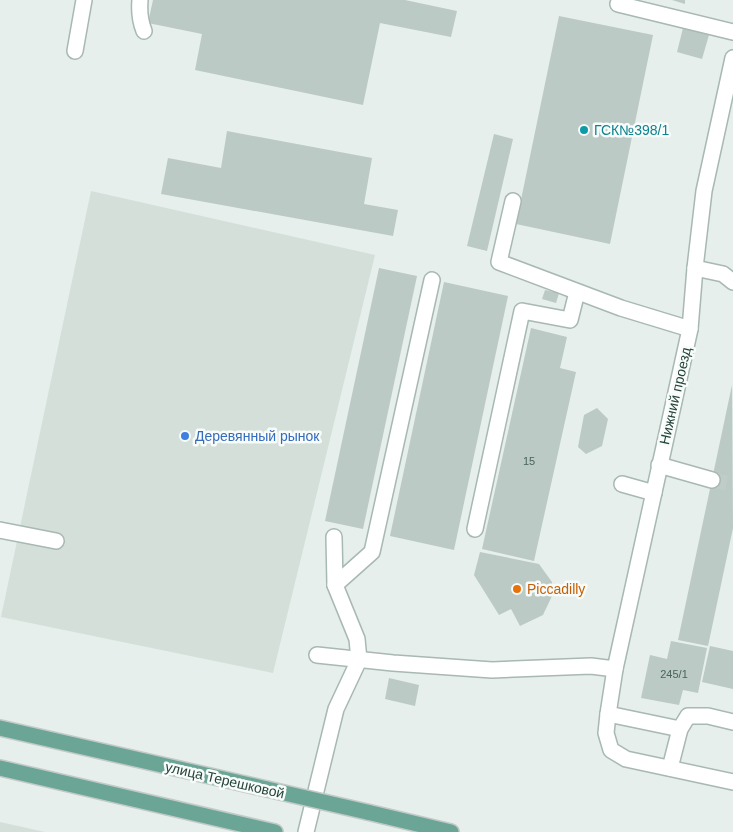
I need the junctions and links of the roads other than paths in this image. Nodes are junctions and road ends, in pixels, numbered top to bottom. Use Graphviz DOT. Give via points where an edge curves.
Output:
graph roads {
  1 [pos="84,0"];
  2 [pos="140,0"];
  3 [pos="618,4"];
  4 [pos="144,31"];
  5 [pos="733,32"];
  6 [pos="75,51"];
  7 [pos="733,60"];
  8 [pos="513,201"];
  9 [pos="695,268"];
  10 [pos="432,280"];
  11 [pos="733,282"];
  12 [pos="577,292"];
  13 [pos="690,329"];
  14 [pos="660,466"];
  15 [pos="712,480"];
  16 [pos="622,484"];
  17 [pos="654,493"];
  18 [pos="0,530"];
  19 [pos="475,530"];
  20 [pos="334,537"];
  21 [pos="56,541"];
  22 [pos="336,585"];
  23 [pos="317,655"];
  24 [pos="359,660"];
  25 [pos="615,669"];
  26 [pos="608,714"];
  27 [pos="733,722"];
  28 [pos="0,728"];
  29 [pos="680,729"];
  30 [pos="0,768"];
  31 [pos="670,768"];
  32 [pos="733,782"];
  33 [pos="275,832"];
  34 [pos="306,832"];
  35 [pos="451,832"];
  1 -- 6 [label="street"];
  2 -- 4 [label="street"];
  3 -- 5 [label="street"];
  7 -- 9 [label="street, Нижний проезд" via="704,191"];
  8 -- 12 [label="street" via="499,262"];
  9 -- 11 [label="street" via="723,274"];
  9 -- 13 [label="street, Нижний проезд"];
  10 -- 22 [label="street" via="372,552"];
  12 -- 13 [label="street"];
  12 -- 19 [label="street" via="570,320 522,311"];
  13 -- 14 [label="street, Нижний проезд"];
  14 -- 15 [label="street"];
  14 -- 17 [label="street, Нижний проезд"];
  16 -- 17 [label="street"];
  17 -- 25 [label="street, Нижний проезд"];
  18 -- 21 [label="street"];
  20 -- 22 [label="street"];
  22 -- 24 [label="street" via="358,639"];
  23 -- 24 [label="street"];
  24 -- 25 [label="street" via="492,670 591,666"];
  24 -- 34 [label="street" via="336,709"];
  25 -- 26 [label="street, Нижний проезд"];
  26 -- 29 [label="street"];
  26 -- 31 [label="street, Нижний проезд" via="606,733 611,750 626,759"];
  27 -- 29 [label="street" via="708,716 688,716"];
  28 -- 35 [label="main road, улица Терешковой, bridge"];
  29 -- 31 [label="street"];
  30 -- 33 [label="main road"];
  31 -- 32 [label="street"];
}
